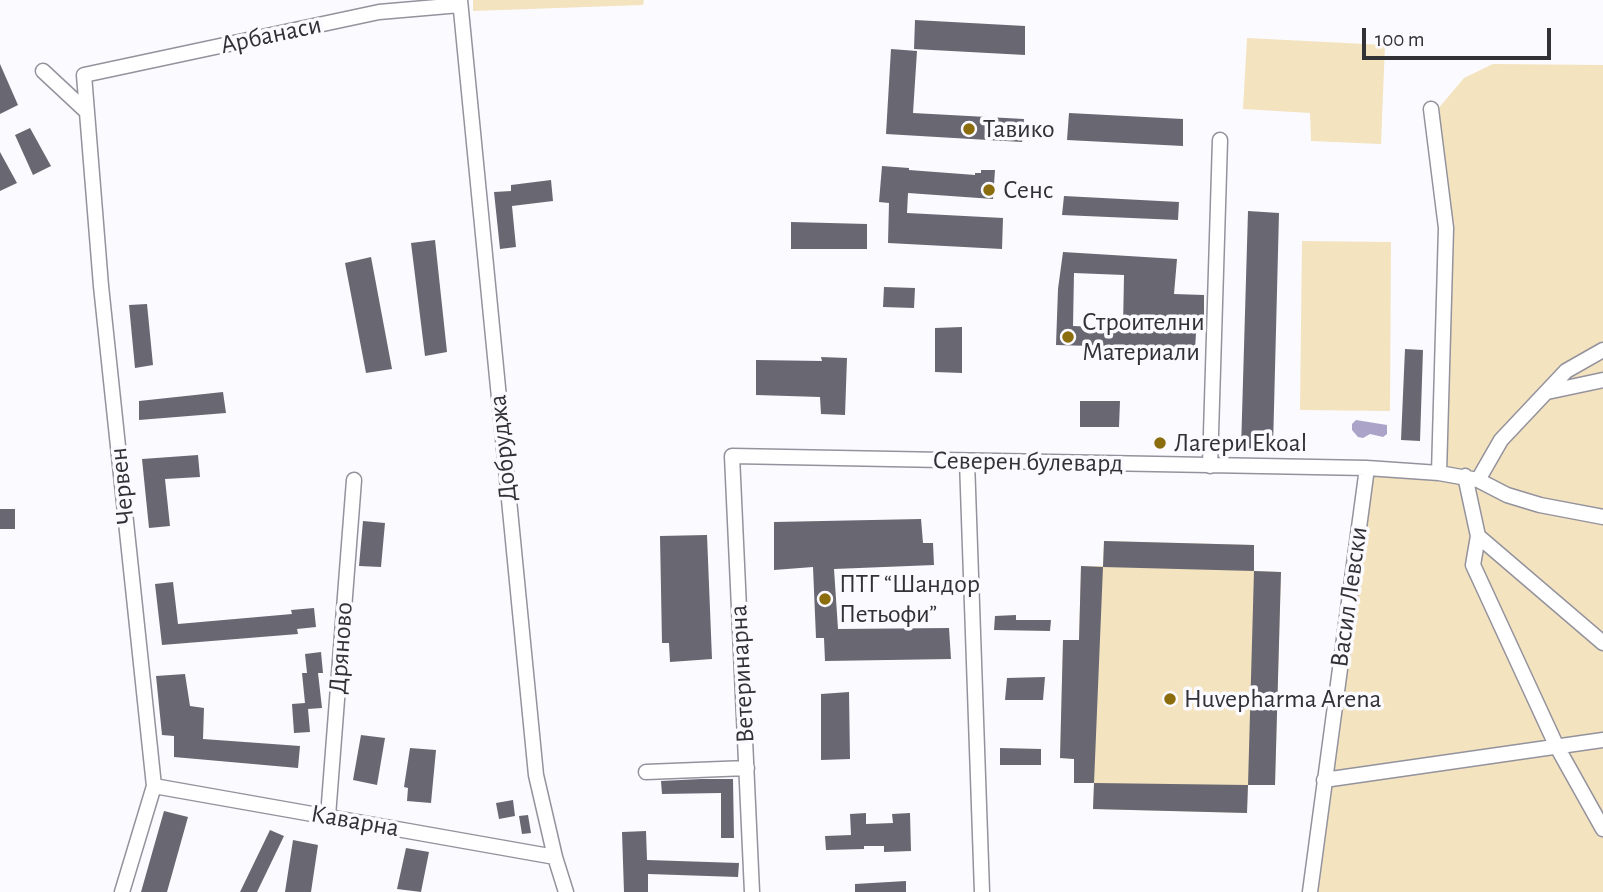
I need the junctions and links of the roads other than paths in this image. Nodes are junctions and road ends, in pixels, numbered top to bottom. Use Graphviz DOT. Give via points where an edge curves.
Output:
graph roads {
  1 [pos="460,3"];
  2 [pos="43,71"];
  3 [pos="84,75"];
  4 [pos="1431,109"];
  5 [pos="87,112"];
  6 [pos="1220,140"];
  7 [pos="1603,350"];
  8 [pos="1603,380"];
  9 [pos="1545,393"];
  10 [pos="732,456"];
  11 [pos="967,461"];
  12 [pos="1210,466"];
  13 [pos="1367,468"];
  14 [pos="1439,473"];
  15 [pos="1471,478"];
  16 [pos="354,480"];
  17 [pos="1603,517"];
  18 [pos="1478,536"];
  19 [pos="1603,643"];
  20 [pos="1603,740"];
  21 [pos="1556,745"];
  22 [pos="747,768"];
  23 [pos="646,772"];
  24 [pos="1324,780"];
  25 [pos="154,786"];
  26 [pos="328,816"];
  27 [pos="1603,829"];
  28 [pos="555,857"];
  29 [pos="122,892"];
  30 [pos="566,892"];
  31 [pos="752,892"];
  32 [pos="982,892"];
  33 [pos="1310,892"];
  1 -- 3 [label="street, Арбанаси" via="379,12"];
  1 -- 28 [label="street, Добруджа" via="530,724 536,775"];
  2 -- 5 [label="street"];
  3 -- 5 [label="street, Червен"];
  4 -- 14 [label="street" via="1446,228"];
  5 -- 25 [label="street, Червен"];
  6 -- 12 [label="street"];
  7 -- 9 [label="street" via="1566,371"];
  8 -- 9 [label="street"];
  9 -- 15 [label="street"];
  10 -- 11 [label="street, Северен булевард"];
  10 -- 22 [label="street, Ветеринарна"];
  11 -- 12 [label="street, Северен булевард"];
  11 -- 32 [label="street"];
  12 -- 13 [label="street, Северен булевард"];
  13 -- 14 [label="street, Северен булевард"];
  13 -- 24 [label="street, Васил Левски"];
  14 -- 15 [label="street, Северен булевард"];
  15 -- 17 [label="street" via="1540,505"];
  15 -- 18 [label="street"];
  16 -- 26 [label="street, Дряново"];
  18 -- 19 [label="street"];
  18 -- 21 [label="street" via="1473,565"];
  20 -- 21 [label="street"];
  21 -- 24 [label="street"];
  21 -- 27 [label="street"];
  22 -- 23 [label="street"];
  22 -- 31 [label="street, Ветеринарна"];
  24 -- 33 [label="street, Васил Левски"];
  25 -- 26 [label="street, Каварна"];
  25 -- 29 [label="street, Червен"];
  26 -- 28 [label="street, Каварна"];
  28 -- 30 [label="street, Добруджа"];
}
